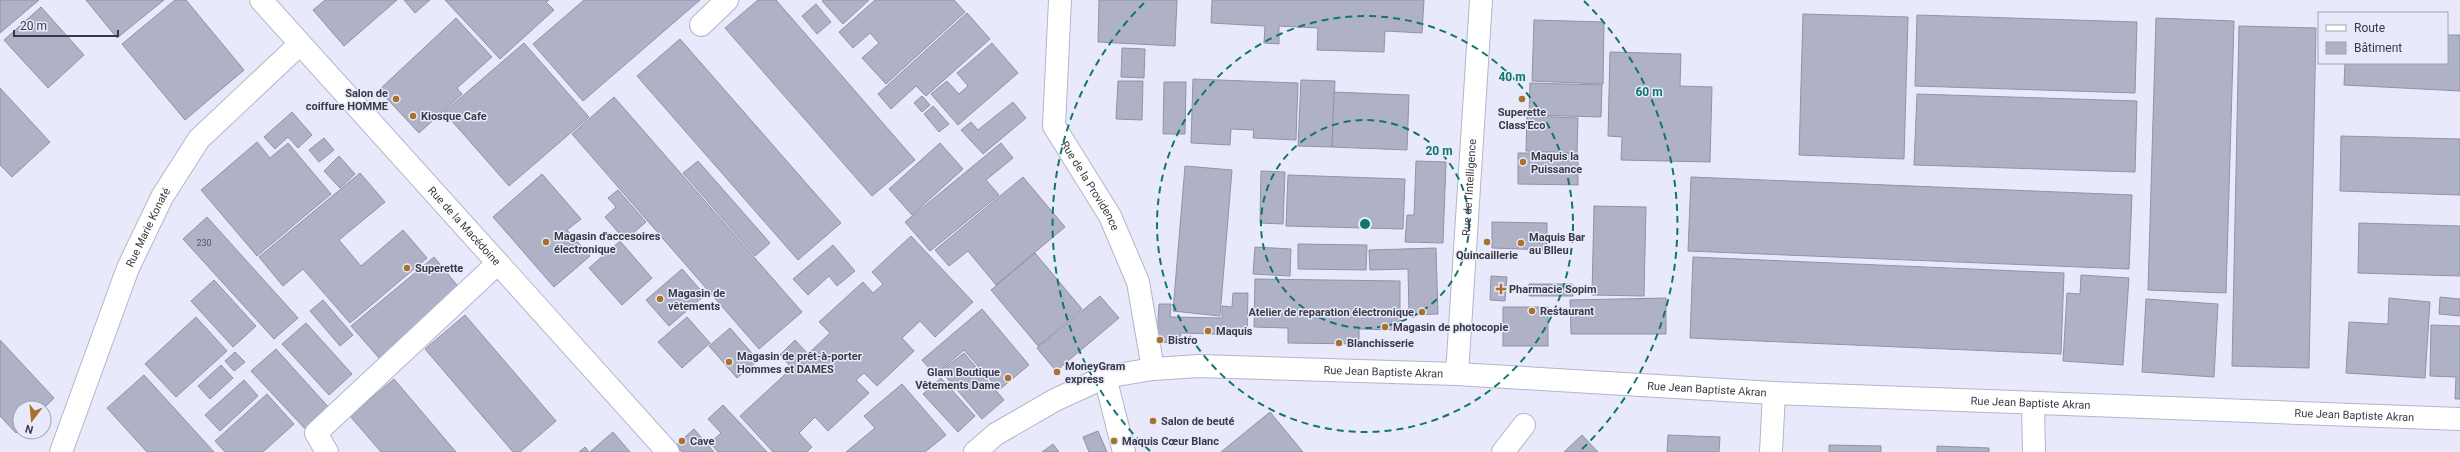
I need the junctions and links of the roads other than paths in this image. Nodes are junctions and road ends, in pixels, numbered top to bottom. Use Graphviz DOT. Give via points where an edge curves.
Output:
graph roads {
  1 [pos="261,0"];
  2 [pos="727,0"];
  3 [pos="1060,0"];
  4 [pos="1481,0"];
  5 [pos="701,25"];
  6 [pos="300,44"];
  7 [pos="498,264"];
  8 [pos="1153,369"];
  9 [pos="1457,374"];
  10 [pos="1105,377"];
  11 [pos="1774,393"];
  12 [pos="2033,404"];
  13 [pos="2460,420"];
  14 [pos="1524,425"];
  15 [pos="61,452"];
  16 [pos="327,452"];
  17 [pos="668,452"];
  18 [pos="975,452"];
  19 [pos="1124,452"];
  20 [pos="1503,452"];
  21 [pos="1771,452"];
  22 [pos="2034,452"];
  1 -- 6 [label="street, Rue de la Macédoine"];
  2 -- 5 [label="street"];
  3 -- 8 [label="street, Rue de la Providence" via="1054,126 1110,216 1138,282"];
  4 -- 9 [label="street, Rue de l'Intelligence"];
  6 -- 7 [label="street, Rue de la Macédoine"];
  6 -- 15 [label="street, Rue Marie Konaté" via="199,139 162,197 128,268"];
  7 -- 16 [label="street" via="316,433"];
  7 -- 17 [label="street, Rue de la Macédoine"];
  8 -- 9 [label="street, Rue Jean Baptiste Akran" via="1206,366"];
  8 -- 10 [label="street, Rue Jean Baptiste Akran"];
  9 -- 11 [label="street, Rue Jean Baptiste Akran"];
  10 -- 18 [label="street, Rue Jean Baptiste Akran" via="1055,400 996,434"];
  10 -- 19 [label="street"];
  11 -- 12 [label="street, Rue Jean Baptiste Akran"];
  11 -- 21 [label="street"];
  12 -- 13 [label="street, Rue Jean Baptiste Akran"];
  12 -- 22 [label="street"];
  14 -- 20 [label="street"];
}
